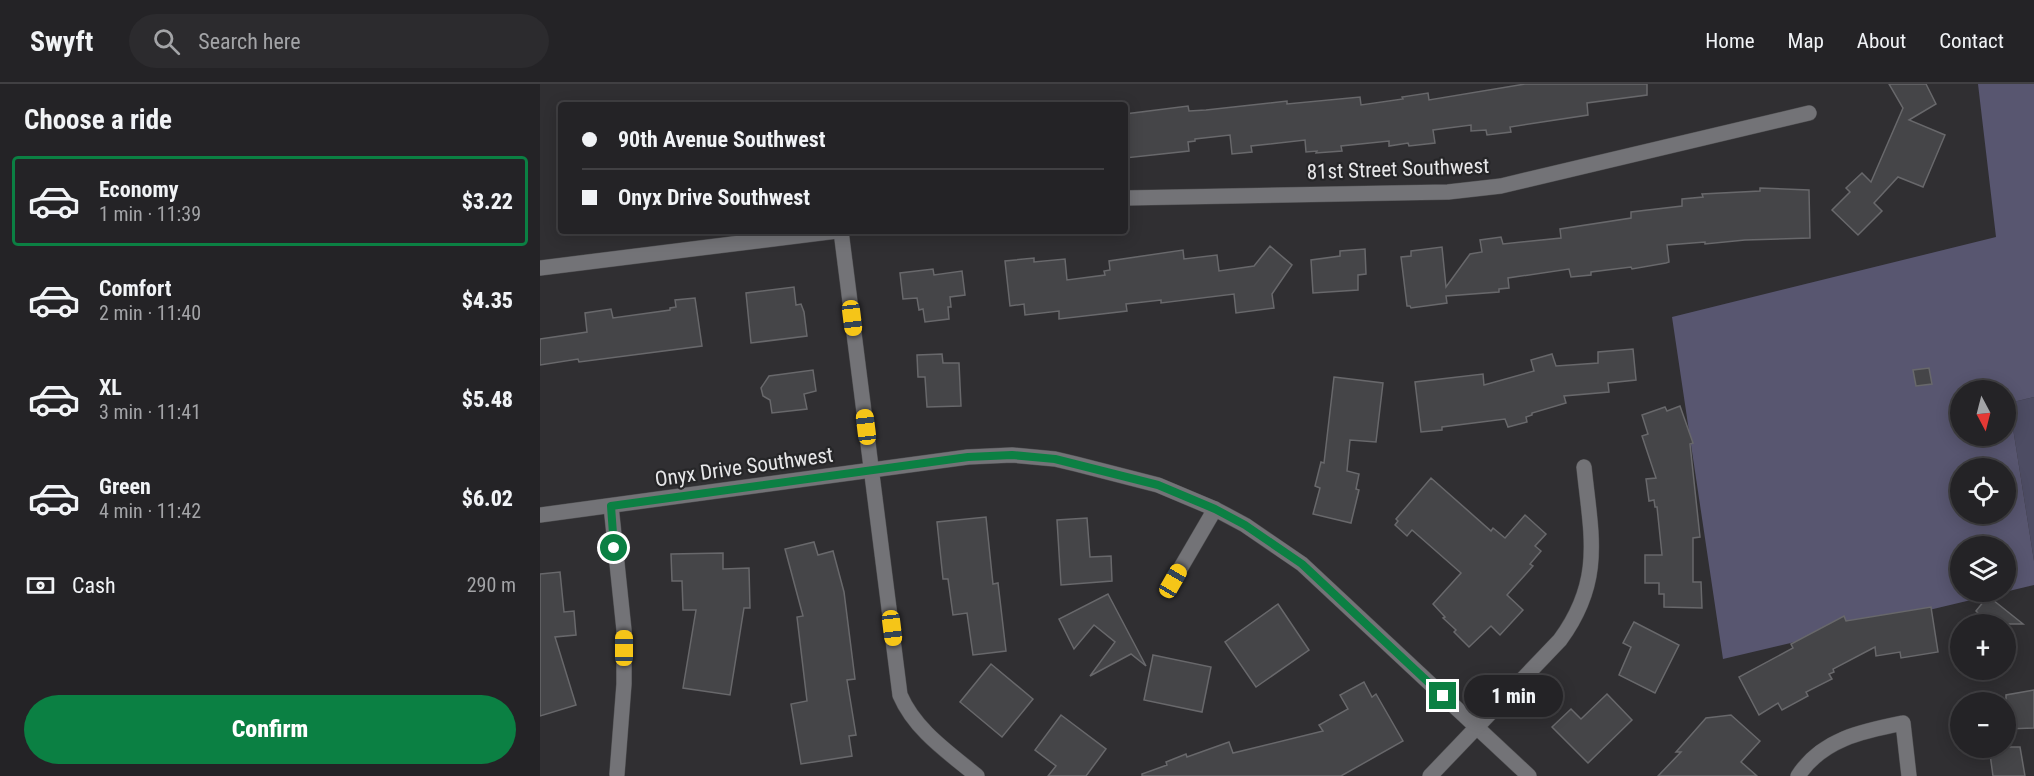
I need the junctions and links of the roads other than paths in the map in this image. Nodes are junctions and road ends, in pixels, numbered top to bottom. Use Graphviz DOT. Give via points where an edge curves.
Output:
graph roads {
  1 [pos="1809,113"];
  2 [pos="1128,198"];
  3 [pos="815,234"];
  4 [pos="839,234"];
  5 [pos="540,268"];
  6 [pos="1584,467"];
  7 [pos="872,471"];
  8 [pos="611,506"];
  9 [pos="1215,509"];
  10 [pos="540,515"];
  11 [pos="1173,581"];
  12 [pos="1477,728"];
  13 [pos="617,774"];
  14 [pos="977,776"];
  15 [pos="1430,776"];
  16 [pos="1529,776"];
  17 [pos="1798,776"];
  18 [pos="1909,776"];
  1 -- 2 [label="street, 81st Street Southwest" via="1475,190"];
  3 -- 5 [label="street"];
  4 -- 7 [label="street"];
  6 -- 12 [label="street" via="1592,550 1586,593 1560,640"];
  7 -- 8 [label="street, Onyx Drive Southwest"];
  7 -- 9 [label="street, Onyx Drive Southwest" via="968,457 1012,455 1055,459 1158,485"];
  7 -- 14 [label="street" via="900,695 918,725"];
  8 -- 10 [label="street, Onyx Drive Southwest"];
  8 -- 13 [label="street" via="624,630"];
  9 -- 11 [label="street"];
  9 -- 12 [label="street, Onyx Drive Southwest" via="1302,564"];
  12 -- 15 [label="street"];
  12 -- 16 [label="street, Onyx Drive Southwest"];
  17 -- 18 [label="street" via="1813,758 1835,742 1852,734 1903,723"];
}
